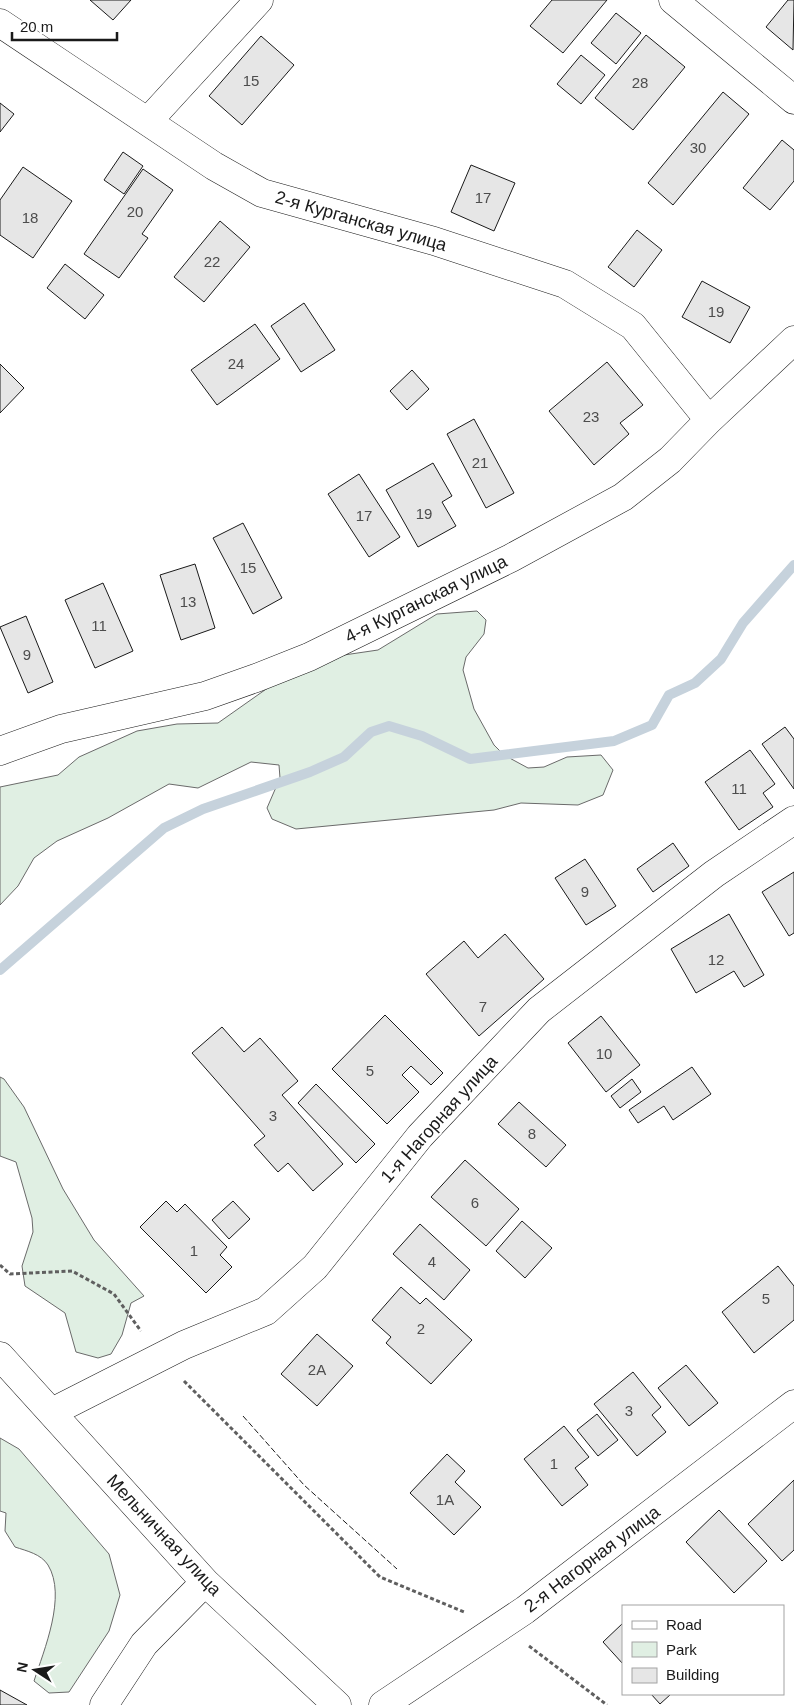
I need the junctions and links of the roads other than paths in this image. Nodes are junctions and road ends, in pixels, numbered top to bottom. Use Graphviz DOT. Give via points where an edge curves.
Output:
graph roads {
  1 [pos="259,0"];
  2 [pos="673,0"];
  3 [pos="0,24"];
  4 [pos="794,100"];
  5 [pos="149,120"];
  6 [pos="794,340"];
  7 [pos="709,420"];
  8 [pos="0,751"];
  9 [pos="794,820"];
  10 [pos="0,1356"];
  11 [pos="794,1404"];
  12 [pos="52,1412"];
  13 [pos="205,1582"];
  14 [pos="104,1705"];
  15 [pos="337,1705"];
  16 [pos="383,1705"];
  1 -- 5 [label="street"];
  2 -- 4 [label="street"];
  3 -- 5 [label="street, 2-я Курганская улица"];
  5 -- 7 [label="street, 2-я Курганская улица" via="214,166 262,193 434,241 565,284 633,326"];
  6 -- 7 [label="street, 4-я Курганская улица"];
  7 -- 8 [label="street, 4-я Курганская улица" via="670,460 623,497 511,558 309,657 205,696 61,729"];
  9 -- 12 [label="street, 1-я Нагорная улица" via="714,874 539,1010 420,1136 316,1267 266,1311 160,1357"];
  10 -- 12 [label="street, Мельничная улица"];
  11 -- 16 [label="street, 2-я Нагорная улица" via="502,1626"];
  12 -- 13 [label="street, Мельничная улица"];
  13 -- 14 [label="street" via="144,1644"];
  13 -- 15 [label="street, Мельничная улица"];
}
